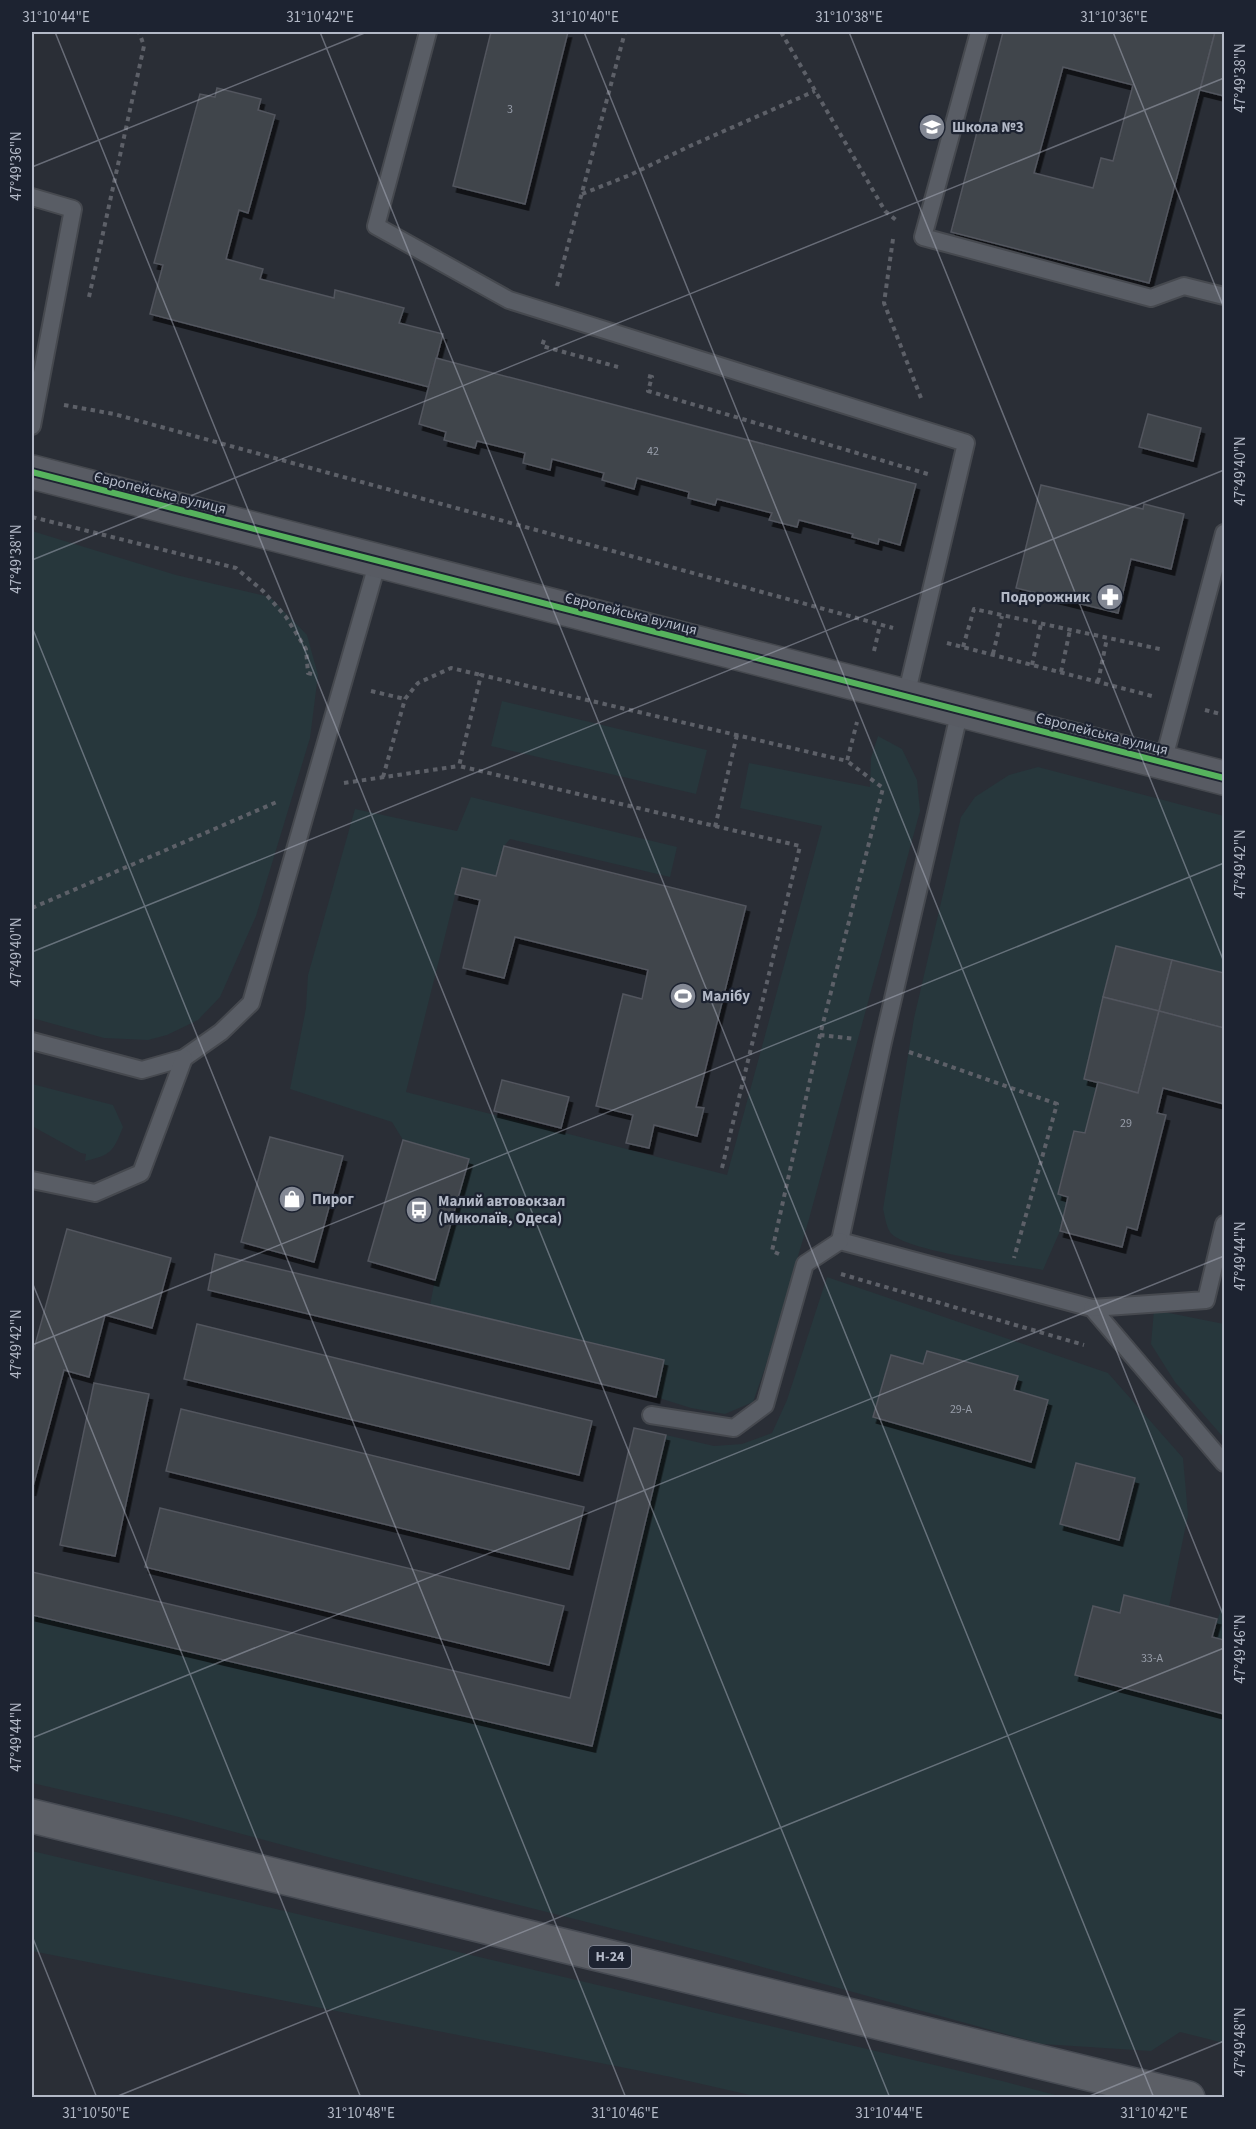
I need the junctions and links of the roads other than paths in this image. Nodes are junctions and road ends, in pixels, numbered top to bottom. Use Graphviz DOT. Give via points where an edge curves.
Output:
graph roads {
  1 [pos="428,32"];
  2 [pos="978,32"];
  3 [pos="32,197"];
  4 [pos="1224,296"];
  5 [pos="32,426"];
  6 [pos="32,472"];
  7 [pos="1224,533"];
  8 [pos="378,561"];
  9 [pos="906,696"];
  10 [pos="960,710"];
  11 [pos="1163,762"];
  12 [pos="1224,778"];
  13 [pos="32,1041"];
  14 [pos="184,1058"];
  15 [pos="32,1180"];
  16 [pos="1224,1224"];
  17 [pos="840,1241"];
  18 [pos="1092,1308"];
  19 [pos="651,1415"];
  20 [pos="1224,1463"];
  21 [pos="32,1816"];
  22 [pos="1188,2097"];
  1 -- 9 [label="lane" via="376,226 509,300 966,443"];
  2 -- 4 [label="lane" via="923,237 1151,298 1184,286"];
  3 -- 5 [label="lane" via="73,209"];
  6 -- 8 [label="street, Європейська вулиця"];
  7 -- 11 [label="lane"];
  8 -- 9 [label="street, Європейська вулиця"];
  8 -- 14 [label="lane" via="251,1003 221,1032"];
  9 -- 10 [label="street, Європейська вулиця"];
  10 -- 11 [label="street, Європейська вулиця"];
  10 -- 17 [label="lane"];
  11 -- 12 [label="street, Європейська вулиця"];
  13 -- 14 [label="lane" via="142,1070"];
  14 -- 15 [label="lane" via="141,1173 95,1193"];
  16 -- 18 [label="lane" via="1206,1300"];
  17 -- 18 [label="lane"];
  17 -- 19 [label="lane" via="805,1264 765,1406 734,1428"];
  18 -- 20 [label="lane"];
  21 -- 22 [label="main road, Н-24"];
}
